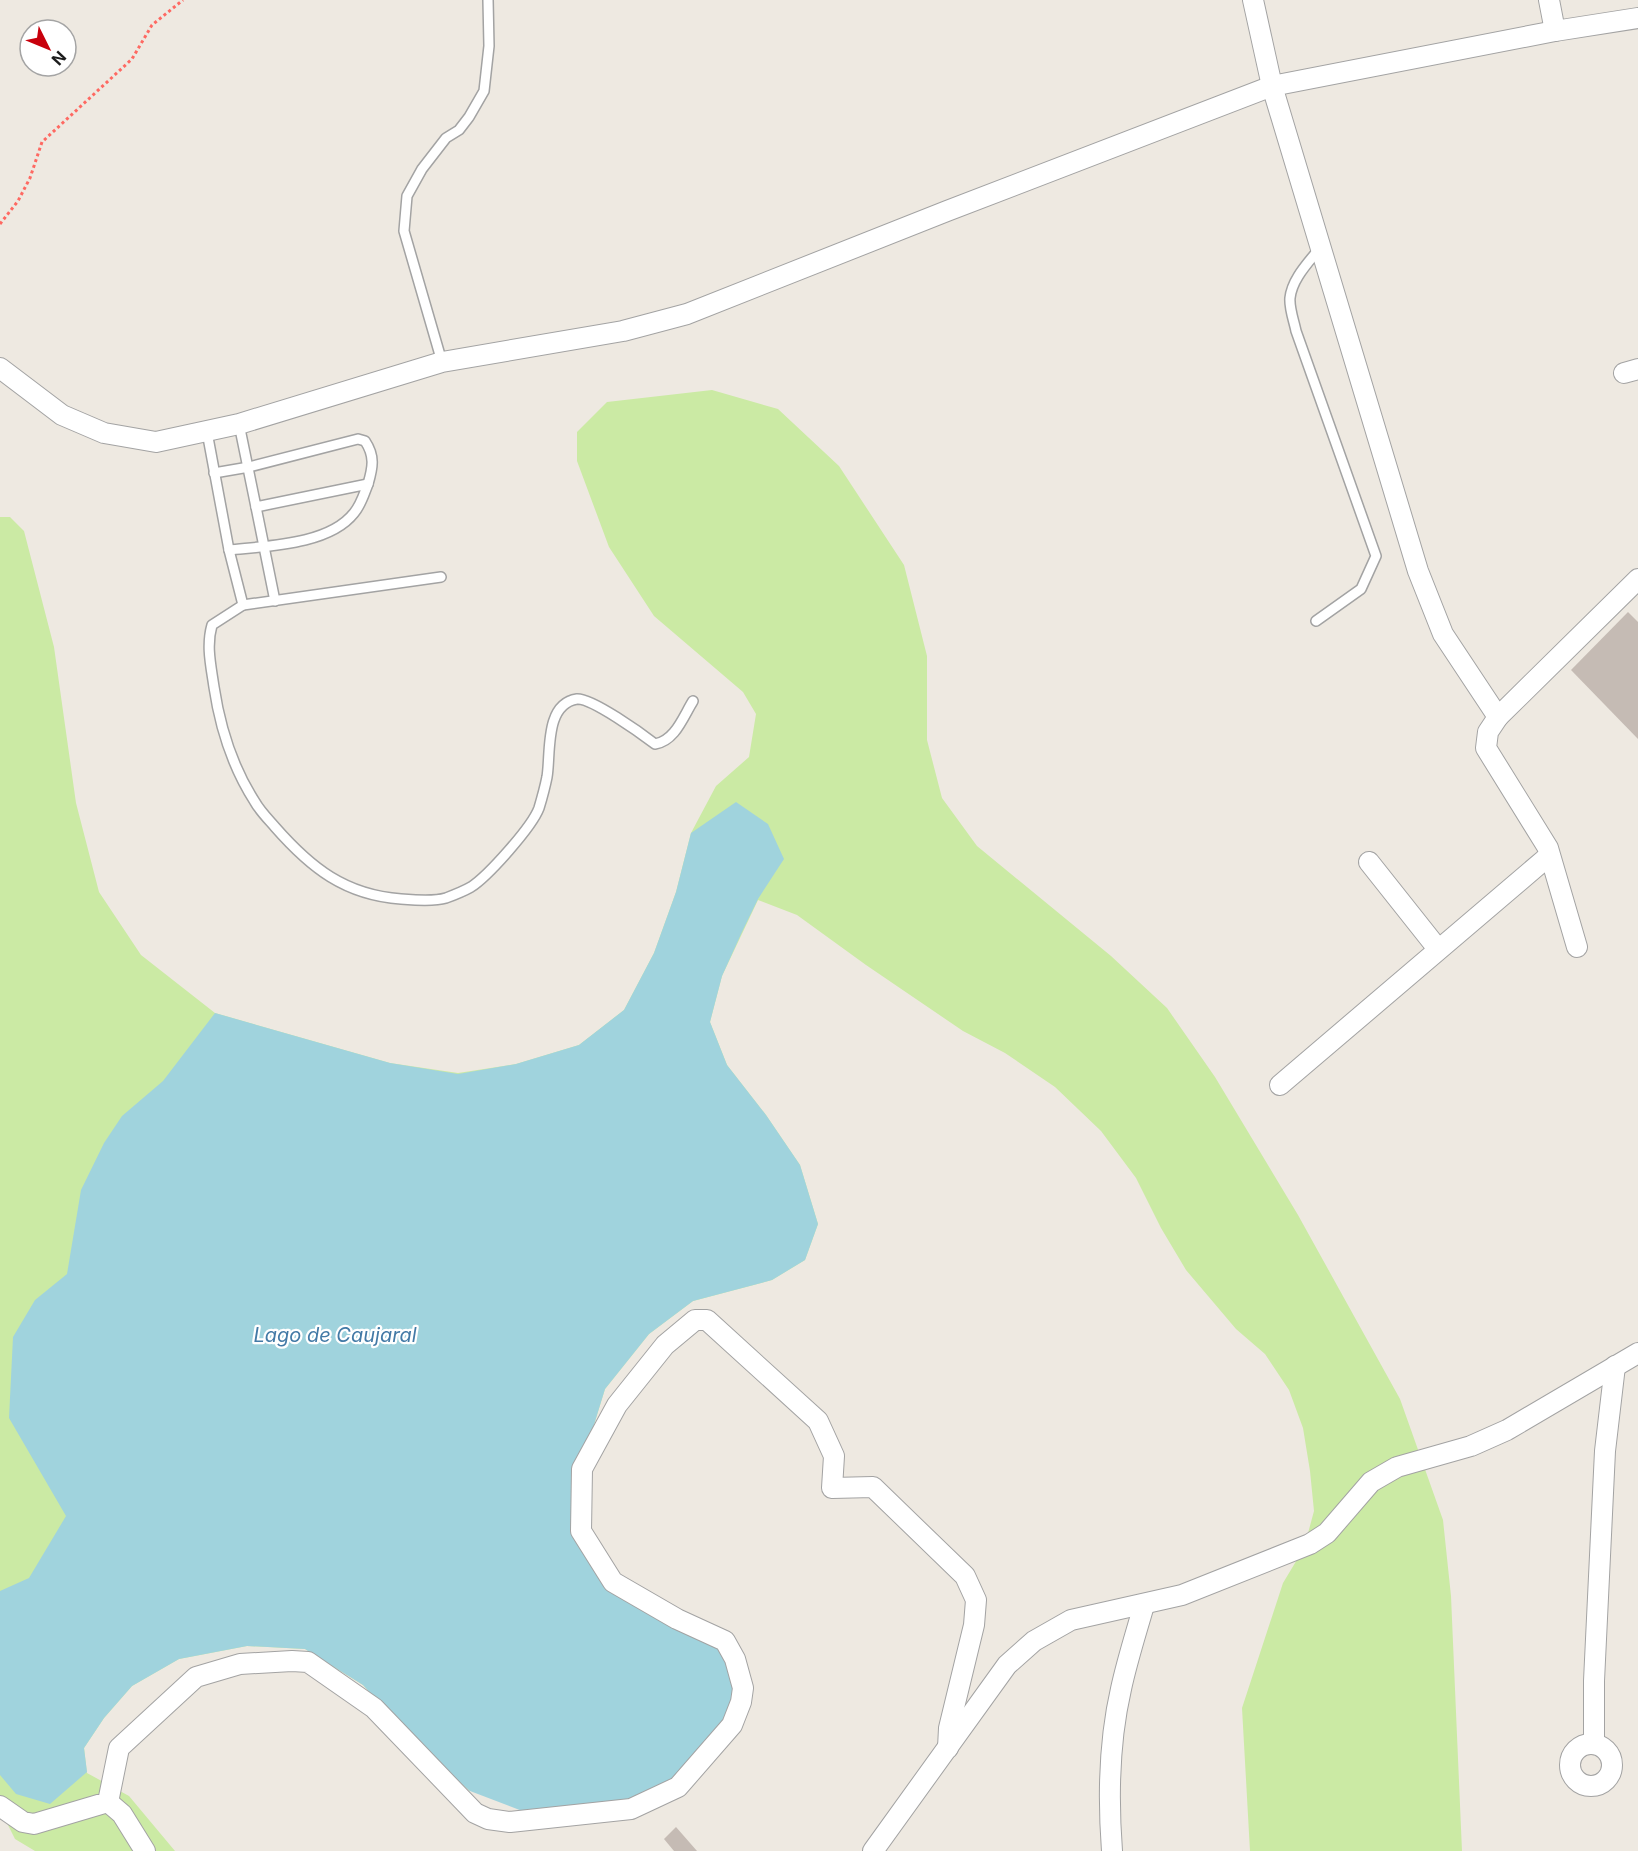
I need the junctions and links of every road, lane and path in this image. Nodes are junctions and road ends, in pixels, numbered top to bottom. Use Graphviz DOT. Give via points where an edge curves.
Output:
graph roads {
  1 [pos="183,0"];
  2 [pos="488,0"];
  3 [pos="1253,0"];
  4 [pos="1549,0"];
  5 [pos="1638,18"];
  6 [pos="1556,31"];
  7 [pos="1272,86"];
  8 [pos="0,224"];
  9 [pos="1320,247"];
  10 [pos="442,362"];
  11 [pos="0,368"];
  12 [pos="239,424"];
  13 [pos="207,432"];
  14 [pos="249,467"];
  15 [pos="214,473"];
  16 [pos="368,484"];
  17 [pos="256,507"];
  18 [pos="264,546"];
  19 [pos="230,550"];
  20 [pos="441,577"];
  21 [pos="1638,579"];
  22 [pos="274,601"];
  23 [pos="243,605"];
  24 [pos="1316,621"];
  25 [pos="693,701"];
  26 [pos="1498,717"];
  27 [pos="1549,855"];
  28 [pos="1369,862"];
  29 [pos="1577,947"];
  30 [pos="1438,949"];
  31 [pos="1280,1084"];
  32 [pos="1638,1353"];
  33 [pos="1615,1366"];
  34 [pos="1144,1605"];
  35 [pos="1594,1743"];
  36 [pos="948,1748"];
  37 [pos="108,1802"];
  38 [pos="0,1806"];
  39 [pos="146,1851"];
  40 [pos="873,1851"];
  41 [pos="1112,1851"];
  1 -- 8 [label="path" via="152,25 132,59 42,142 18,201"];
  2 -- 10 [label="lane" via="489,46 484,91 459,130 446,138 422,169 407,196 404,231"];
  3 -- 7 [label="street"];
  4 -- 6 [label="street"];
  5 -- 6 [label="street"];
  6 -- 7 [label="street"];
  7 -- 9 [label="street"];
  7 -- 10 [label="street" via="687,314 623,331"];
  9 -- 24 [label="lane" via="1295,281 1290,299 1296,331 1376,556 1360,589"];
  9 -- 26 [label="street" via="1418,571 1443,634"];
  10 -- 12 [label="street"];
  11 -- 13 [label="street" via="62,415 104,433 156,442"];
  12 -- 13 [label="street"];
  12 -- 14 [label="lane"];
  13 -- 15 [label="lane"];
  14 -- 15 [label="lane"];
  14 -- 16 [label="lane" via="358,439 365,441 373,457"];
  14 -- 17 [label="lane"];
  15 -- 19 [label="lane"];
  16 -- 17 [label="lane"];
  16 -- 18 [label="lane" via="354,514 332,530 290,543"];
  17 -- 18 [label="lane"];
  18 -- 19 [label="lane"];
  18 -- 22 [label="lane"];
  19 -- 23 [label="lane"];
  20 -- 22 [label="lane"];
  21 -- 26 [label="street"];
  22 -- 23 [label="lane"];
  23 -- 25 [label="lane" via="212,625 208,638 218,716 240,775 255,804 309,863 333,879 376,898 444,899 471,886 492,868 538,811 547,778 554,717 564,704 578,699 590,702 655,744 670,738"];
  26 -- 27 [label="street" via="1488,732 1486,748"];
  27 -- 29 [label="street"];
  27 -- 30 [label="street"];
  28 -- 30 [label="street"];
  30 -- 31 [label="street"];
  32 -- 33 [label="street"];
  33 -- 34 [label="street" via="1506,1430 1471,1446 1396,1467 1371,1482 1327,1533 1310,1544 1182,1595"];
  33 -- 35 [label="street" via="1605,1451"];
  34 -- 36 [label="street" via="1071,1620 1034,1641 1007,1665"];
  34 -- 41 [label="street" via="1121,1691 1113,1743"];
  36 -- 37 [label="street" via="949,1728 975,1625 976,1600 965,1576 873,1487 831,1488 834,1456 818,1421 707,1320 696,1320 664,1344 617,1405 582,1470 581,1531 613,1582 724,1641 740,1674 741,1702 732,1725 678,1787 631,1809 510,1822 488,1819 475,1813 374,1708 308,1662 292,1661 240,1664 196,1677 119,1748"];
  36 -- 40 [label="street"];
  37 -- 38 [label="street" via="34,1824 23,1822"];
  37 -- 39 [label="street" via="122,1814"];
}
